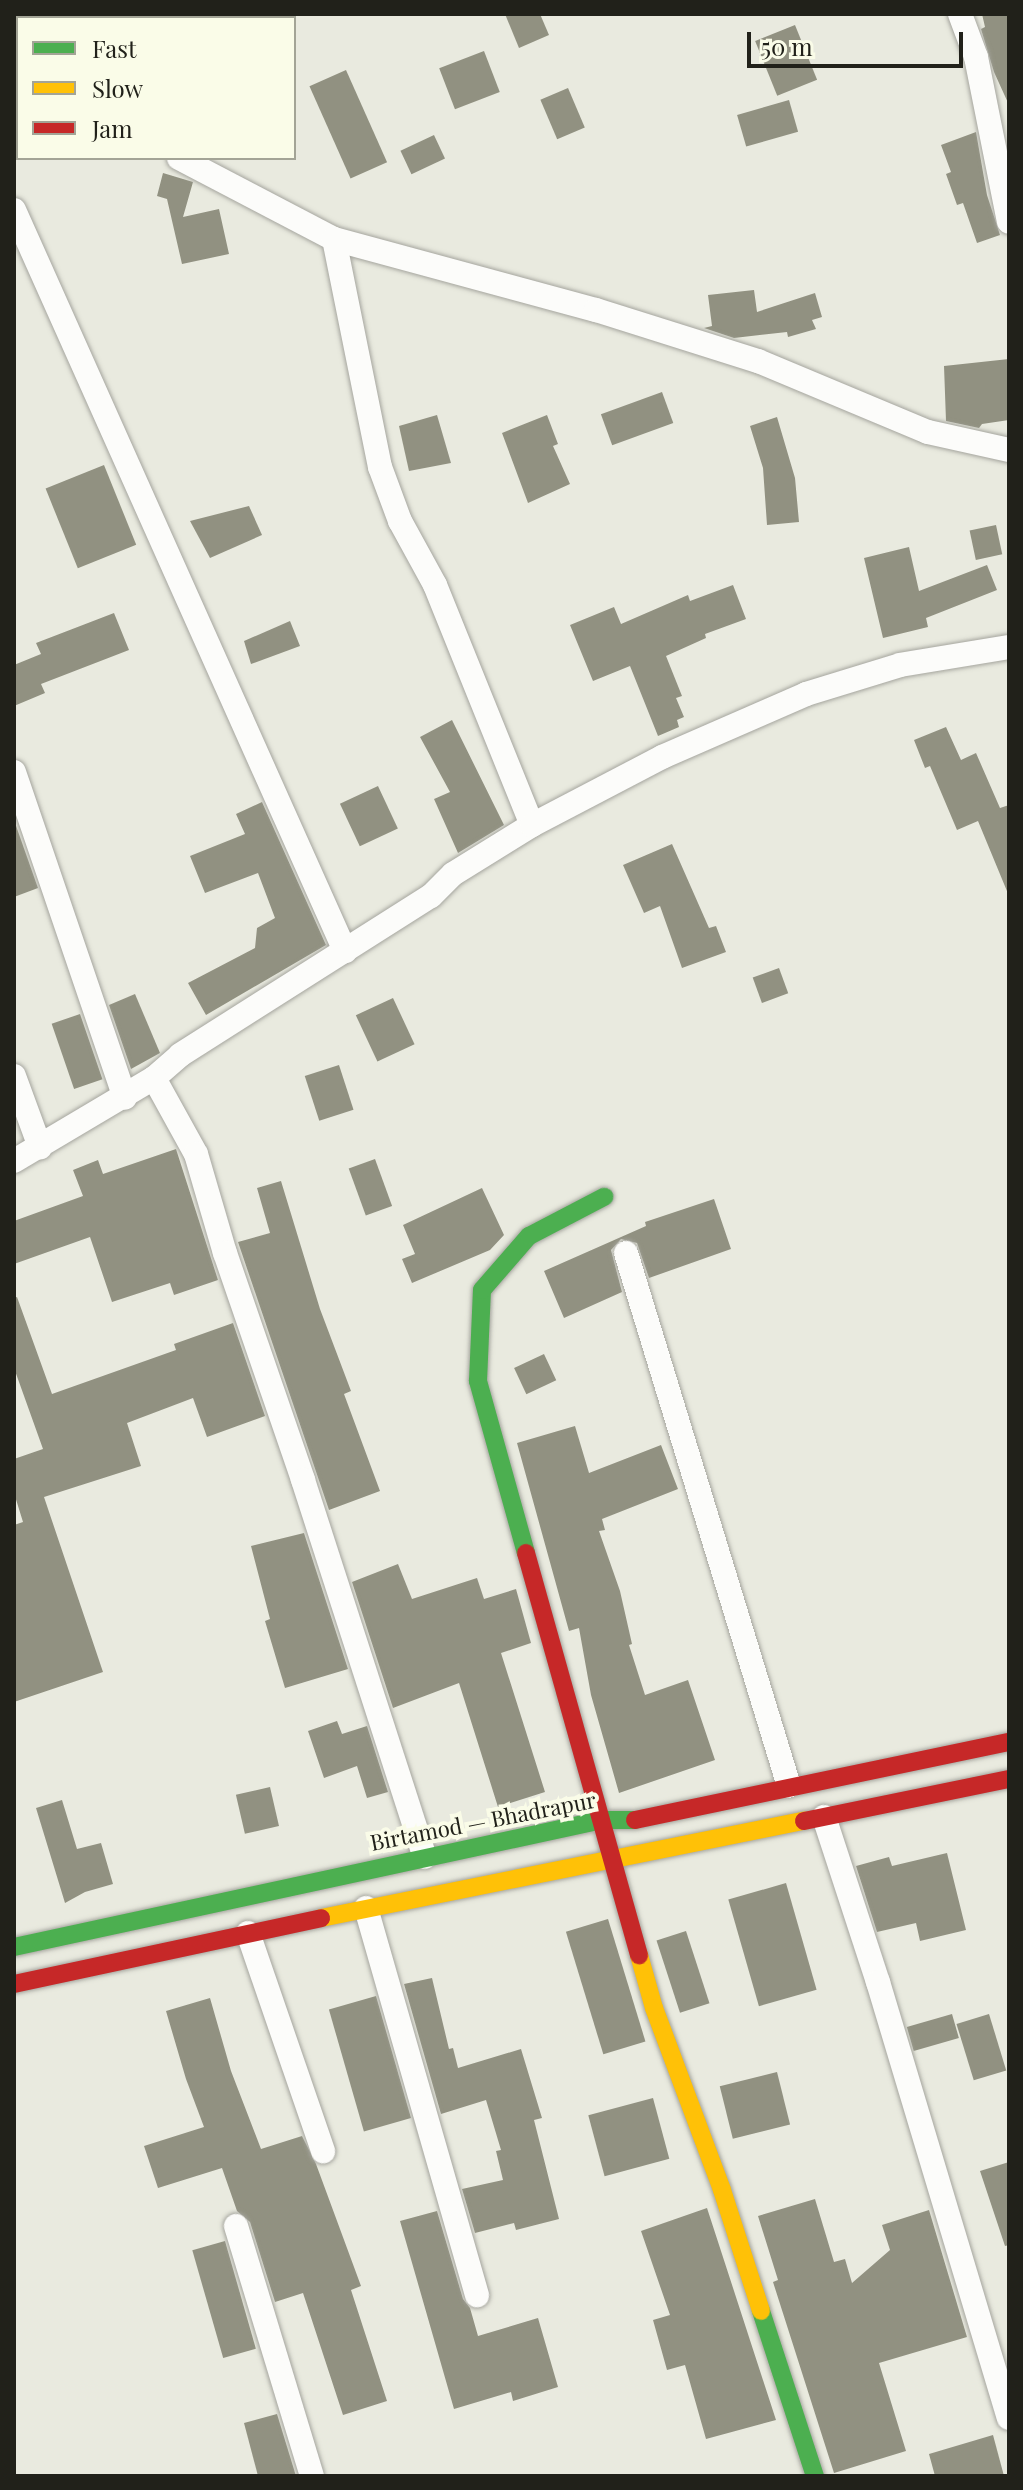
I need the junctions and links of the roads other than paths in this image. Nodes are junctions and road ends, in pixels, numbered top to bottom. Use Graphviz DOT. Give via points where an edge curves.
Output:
graph roads {
  1 [pos="960,14"];
  2 [pos="183,160"];
  3 [pos="14,210"];
  4 [pos="1009,222"];
  5 [pos="334,239"];
  6 [pos="1009,450"];
  7 [pos="1009,647"];
  8 [pos="14,772"];
  9 [pos="532,825"];
  10 [pos="345,951"];
  11 [pos="14,1076"];
  12 [pos="154,1078"];
  13 [pos="125,1098"];
  14 [pos="40,1147"];
  15 [pos="14,1161"];
  16 [pos="604,1197"];
  17 [pos="626,1253"];
  18 [pos="1009,1742"];
  19 [pos="1009,1779"];
  20 [pos="789,1786"];
  21 [pos="824,1817"];
  22 [pos="602,1820"];
  23 [pos="425,1857"];
  24 [pos="613,1861"];
  25 [pos="366,1908"];
  26 [pos="153,1915"];
  27 [pos="248,1933"];
  28 [pos="14,1947"];
  29 [pos="156,1952"];
  30 [pos="14,1984"];
  31 [pos="323,2151"];
  32 [pos="236,2226"];
  33 [pos="477,2295"];
  34 [pos="1009,2418"];
  35 [pos="312,2476"];
  36 [pos="815,2476"];
  1 -- 4 [label="street" via="976,57"];
  2 -- 5 [label="street"];
  3 -- 10 [label="street"];
  5 -- 6 [label="street" via="488,279 758,361 928,432"];
  5 -- 9 [label="street" via="380,467 400,521 447,613"];
  7 -- 9 [label="street" via="900,665 806,694 662,757"];
  8 -- 13 [label="street"];
  9 -- 10 [label="street"];
  10 -- 12 [label="street" via="180,1055"];
  11 -- 14 [label="street"];
  12 -- 13 [label="street"];
  12 -- 23 [label="street" via="196,1154"];
  13 -- 14 [label="street"];
  14 -- 15 [label="street"];
  16 -- 22 [label="main road" via="529,1236 482,1290 478,1381"];
  17 -- 20 [label="street"];
  18 -- 20 [label="main road, Birtamod — Bhadrapur"];
  19 -- 21 [label="main road"];
  20 -- 22 [label="main road, Birtamod — Bhadrapur" via="633,1820"];
  21 -- 24 [label="main road"];
  21 -- 34 [label="street"];
  22 -- 23 [label="main road, Birtamod — Bhadrapur"];
  22 -- 24 [label="main road"];
  23 -- 26 [label="main road, Birtamod — Bhadrapur"];
  24 -- 25 [label="main road"];
  24 -- 36 [label="main road" via="654,2008 722,2190"];
  25 -- 27 [label="main road"];
  25 -- 33 [label="street"];
  26 -- 28 [label="main road, Birtamod — Bhadrapur"];
  26 -- 29 [label="main road"];
  27 -- 29 [label="main road"];
  27 -- 31 [label="street"];
  29 -- 30 [label="main road"];
  32 -- 35 [label="street"];
}
